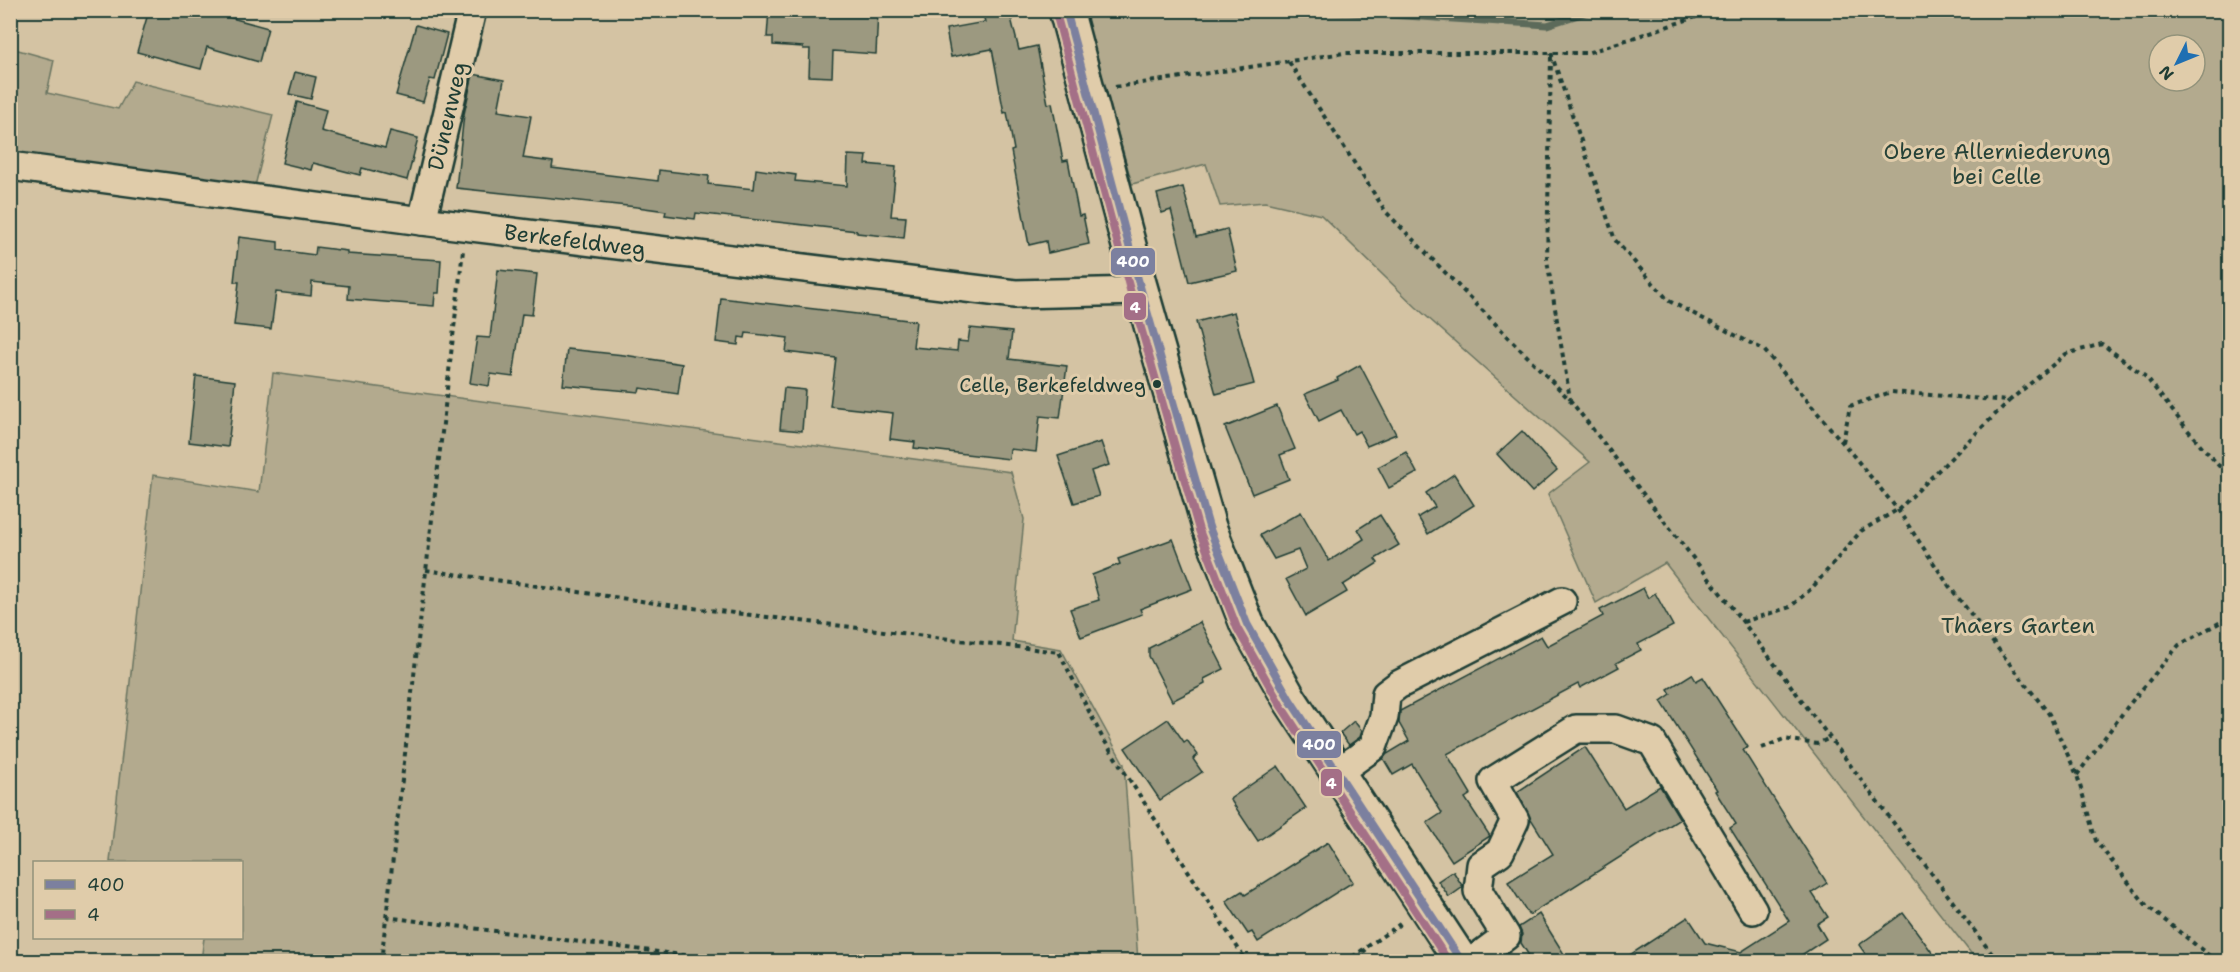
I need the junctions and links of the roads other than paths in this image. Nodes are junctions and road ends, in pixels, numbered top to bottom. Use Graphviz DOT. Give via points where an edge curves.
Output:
graph roads {
  1 [pos="472,10"];
  2 [pos="1066,10"];
  3 [pos="10,166"];
  4 [pos="422,221"];
  5 [pos="1141,291"];
  6 [pos="1562,601"];
  7 [pos="1338,772"];
  8 [pos="1753,910"];
  9 [pos="1462,962"];
  10 [pos="1471,962"];
  1 -- 4 [label="street, Dünenweg"];
  2 -- 5 [label="main road"];
  3 -- 4 [label="street, Berkefeldweg"];
  4 -- 5 [label="street, Berkefeldweg" via="1015,294"];
  5 -- 7 [label="main road" via="1209,527 1247,624 1290,700"];
  6 -- 7 [label="street" via="1386,694 1384,717 1373,747"];
  7 -- 9 [label="main road"];
  8 -- 10 [label="street" via="1653,742 1616,729 1576,729 1493,781 1515,820 1500,852 1481,865 1478,891 1506,936"];
}
